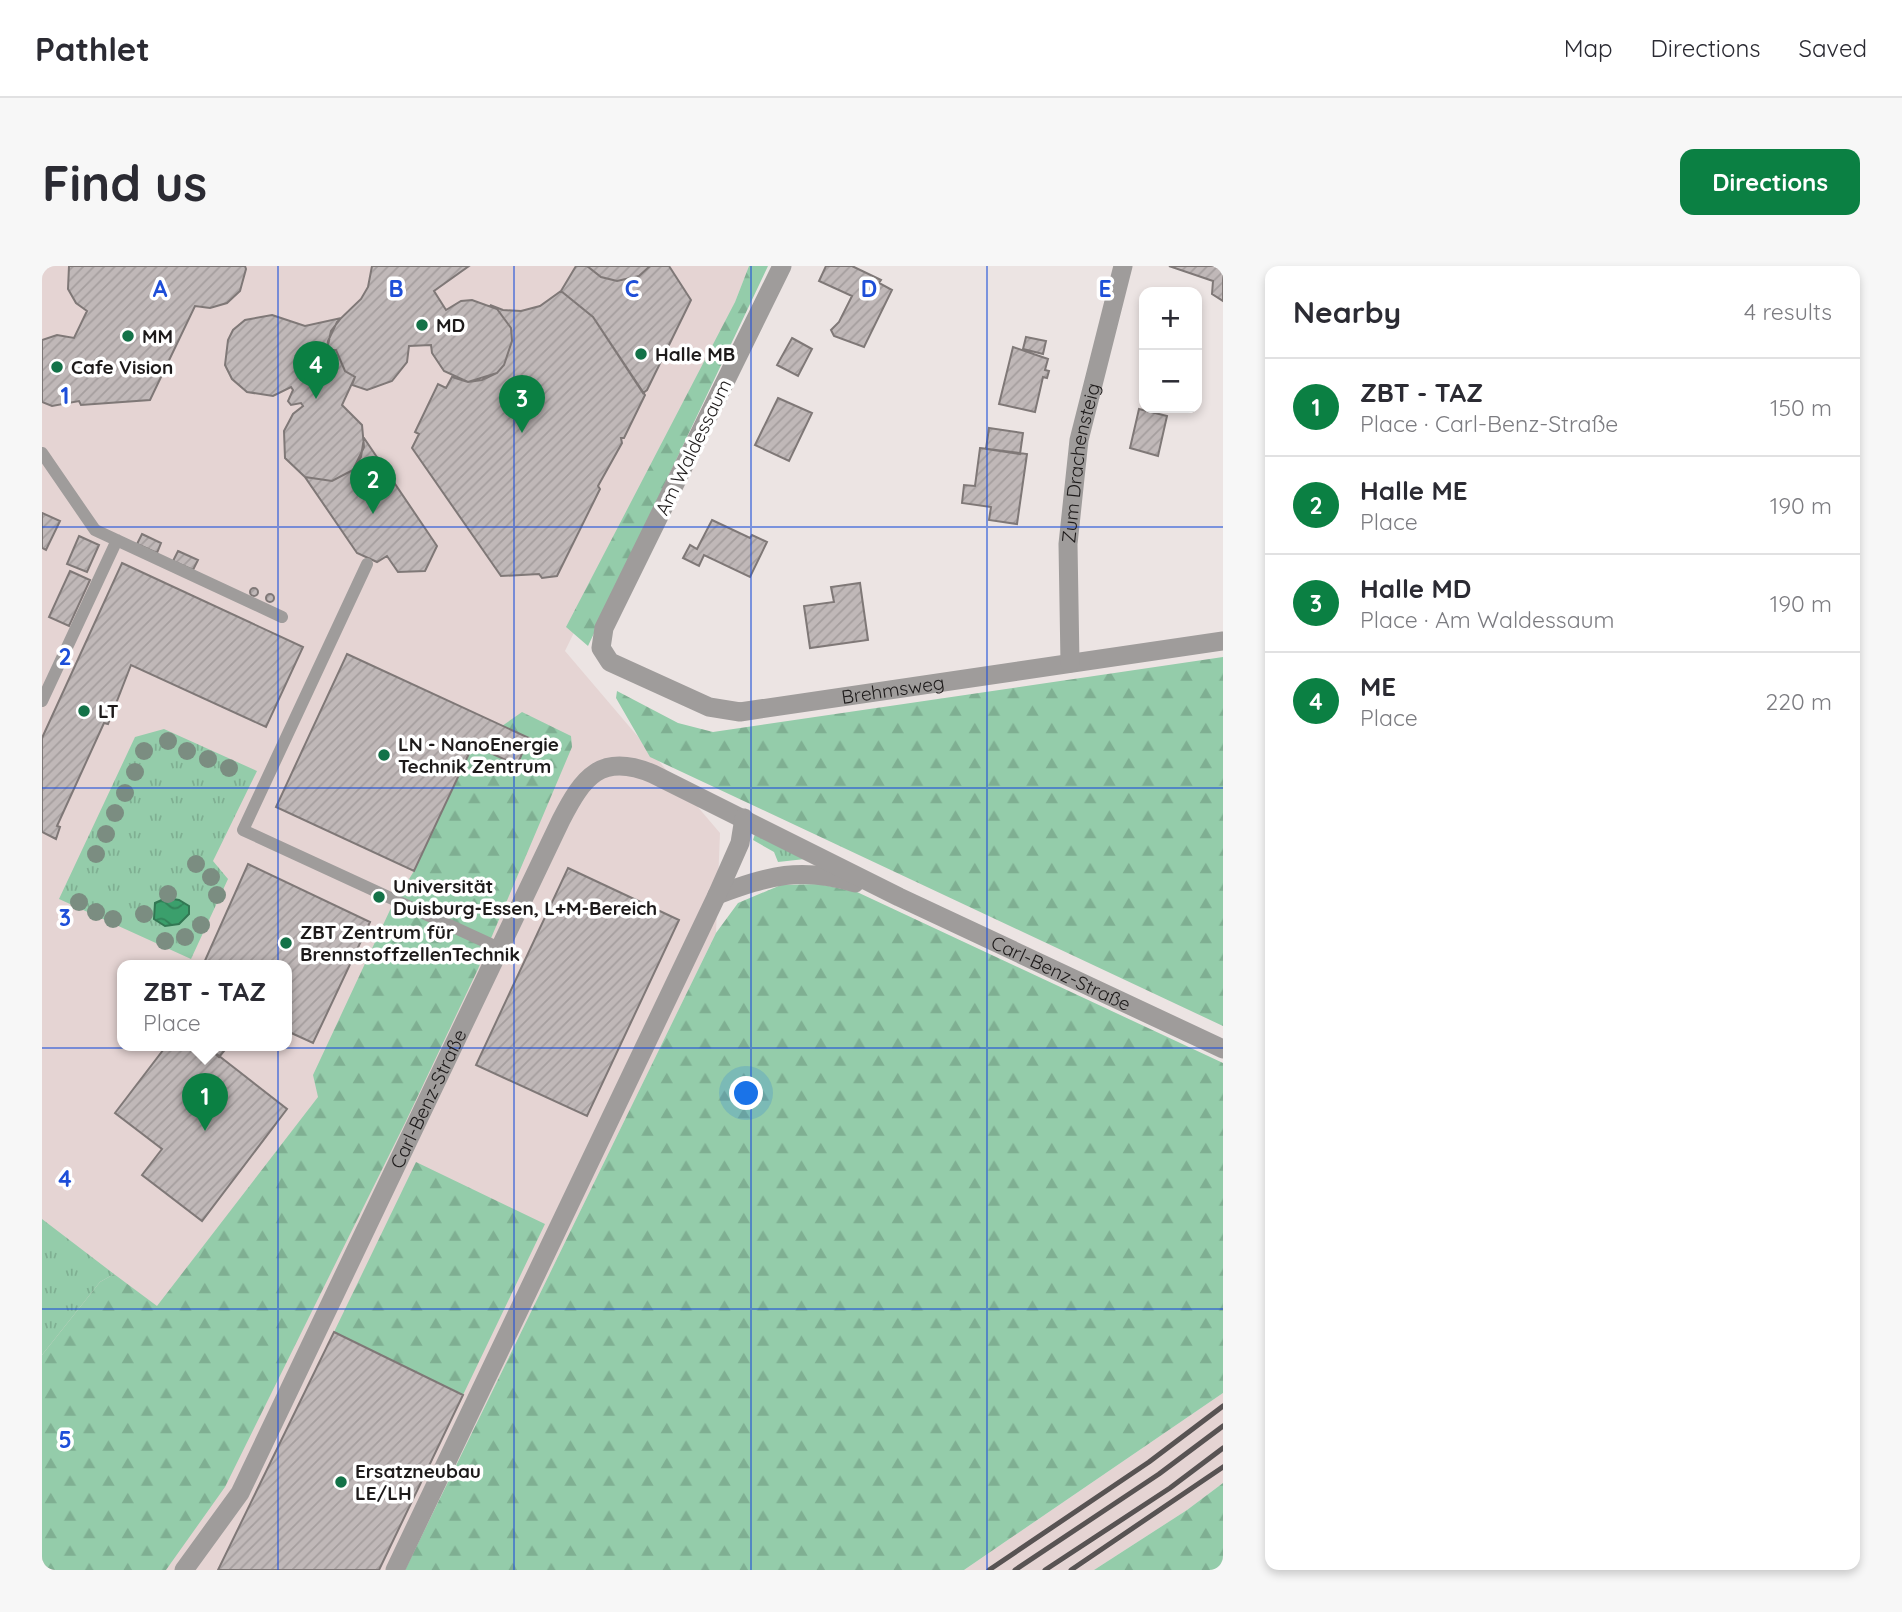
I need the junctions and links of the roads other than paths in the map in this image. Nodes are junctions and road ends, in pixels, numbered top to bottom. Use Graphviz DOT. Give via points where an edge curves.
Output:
graph roads {
  1 [pos="782,266"];
  2 [pos="1123,266"];
  3 [pos="42,453"];
  4 [pos="117,540"];
  5 [pos="367,564"];
  6 [pos="282,617"];
  7 [pos="604,628"];
  8 [pos="1223,641"];
  9 [pos="1070,663"];
  10 [pos="42,701"];
  11 [pos="744,818"];
  12 [pos="717,895"];
  13 [pos="899,897"];
  14 [pos="499,948"];
  15 [pos="1223,1049"];
  16 [pos="184,1570"];
  17 [pos="395,1570"];
  1 -- 7 [label="street, Am Waldessaum"];
  2 -- 9 [label="street, Zum Drachensteig" via="1079,440 1068,544"];
  3 -- 4 [label="lane" via="95,530"];
  4 -- 6 [label="lane"];
  4 -- 10 [label="lane"];
  5 -- 14 [label="lane" via="243,830"];
  7 -- 9 [label="street, Brehmsweg" via="601,648 610,662 729,712"];
  8 -- 9 [label="street, Brehmsweg"];
  11 -- 12 [label="street" via="740,843"];
  11 -- 13 [label="street, Carl-Benz-Straße"];
  11 -- 14 [label="street, Carl-Benz-Straße" via="642,770 620,766 595,772 574,795"];
  12 -- 13 [label="street, Carl-Benz-Straße" via="774,875 801,872 837,877"];
  12 -- 17 [label="street"];
  13 -- 15 [label="street, Carl-Benz-Straße"];
  14 -- 16 [label="street, Carl-Benz-Straße" via="251,1472"];
}
